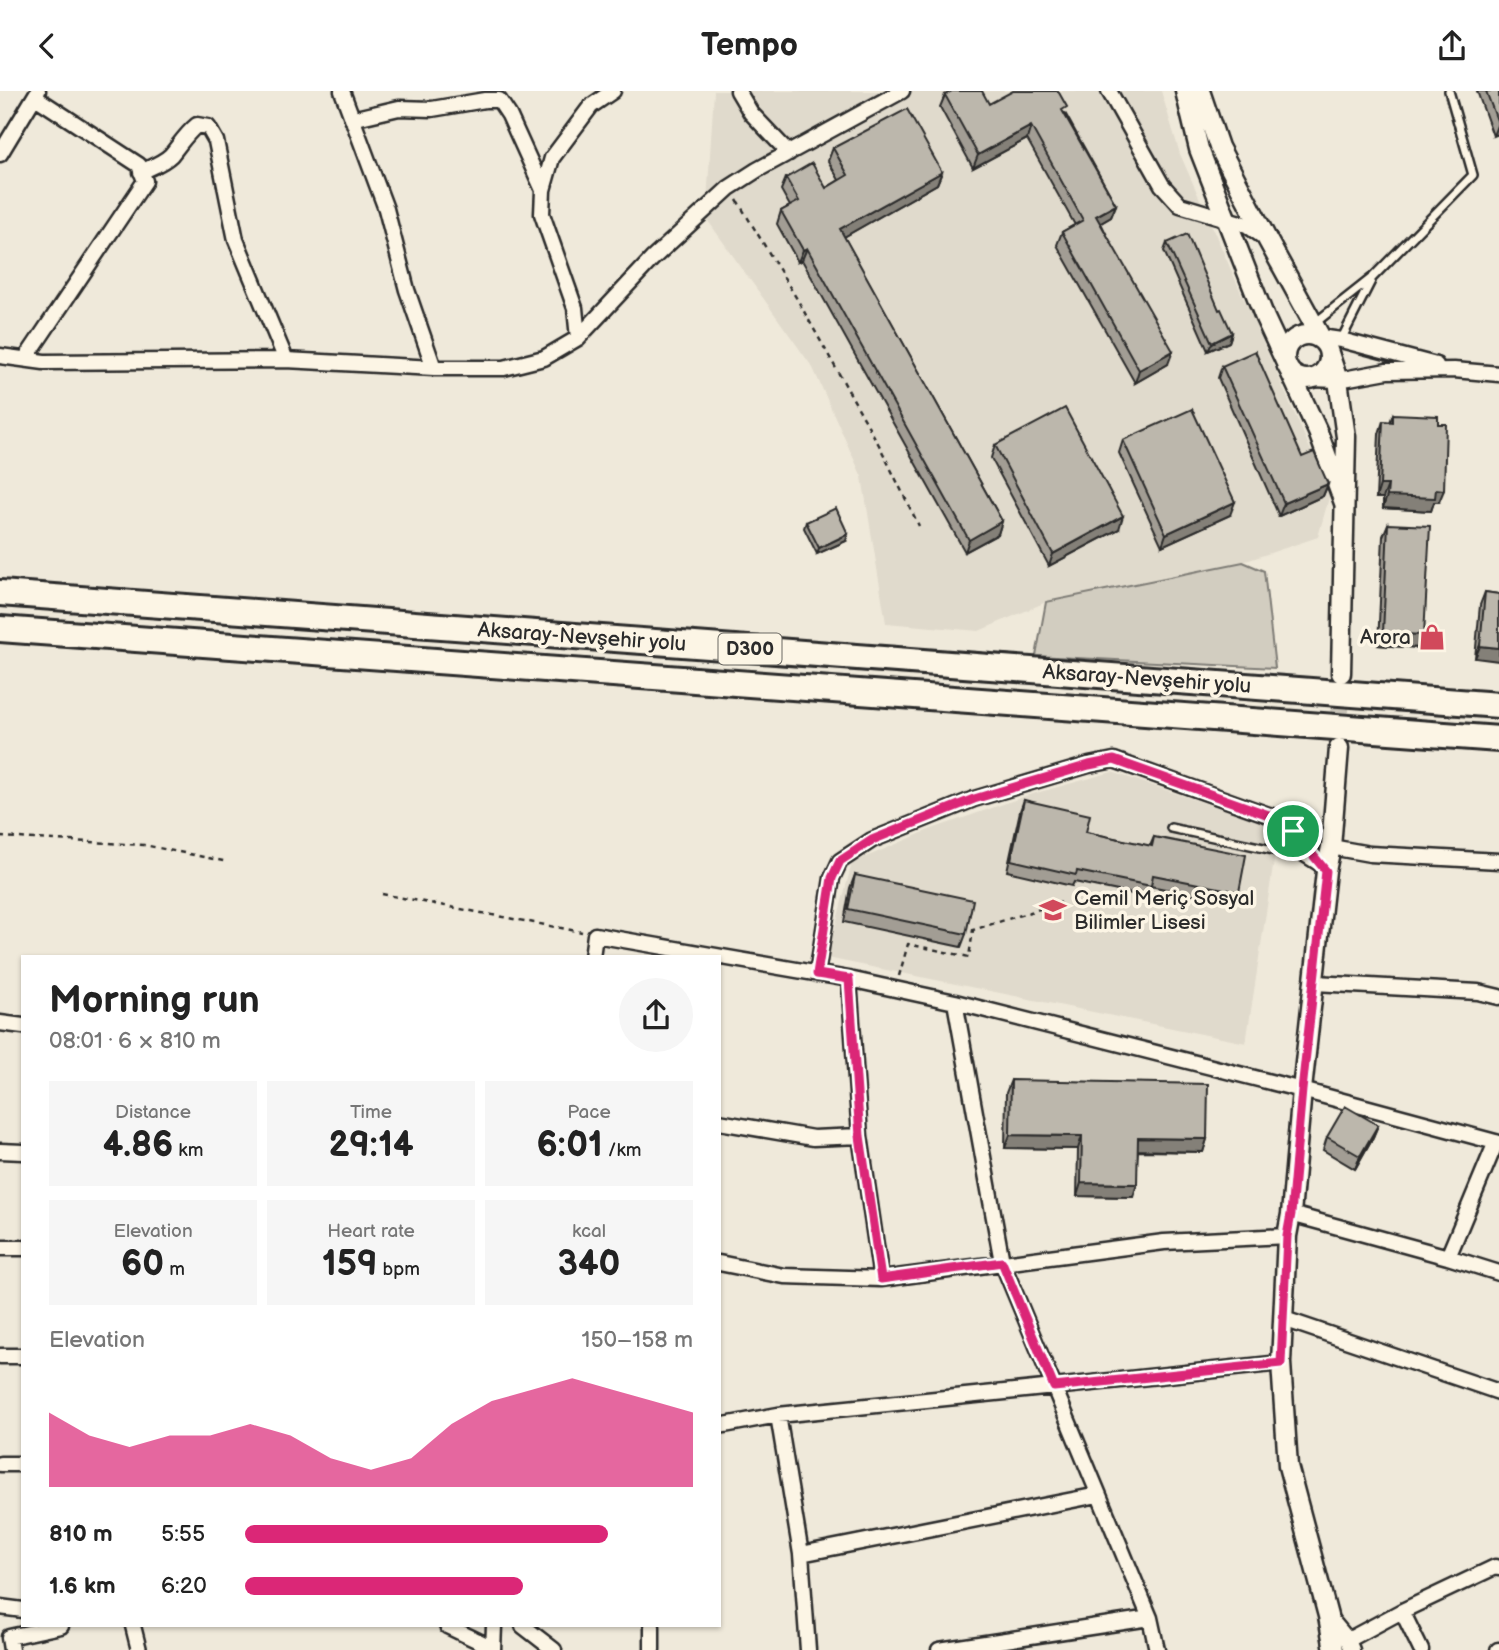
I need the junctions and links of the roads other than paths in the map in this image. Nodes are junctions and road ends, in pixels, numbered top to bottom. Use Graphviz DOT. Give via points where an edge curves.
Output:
graph roads {
  1 [pos="342,91"];
  2 [pos="612,91"];
  3 [pos="738,91"];
  4 [pos="902,91"];
  5 [pos="1109,91"];
  6 [pos="1185,91"];
  7 [pos="1200,91"];
  8 [pos="1449,91"];
  9 [pos="37,94"];
  10 [pos="352,119"];
  11 [pos="789,153"];
  12 [pos="0,154"];
  13 [pos="141,171"];
  14 [pos="543,190"];
  15 [pos="1226,219"];
  16 [pos="1266,239"];
  17 [pos="1373,277"];
  18 [pos="578,338"];
  19 [pos="1323,347"];
  20 [pos="0,356"];
  21 [pos="26,358"];
  22 [pos="286,360"];
  23 [pos="1287,365"];
  24 [pos="434,368"];
  25 [pos="1454,370"];
  26 [pos="1499,374"];
  27 [pos="1344,503"];
  28 [pos="0,593"];
  29 [pos="0,629"];
  30 [pos="1341,673"];
  31 [pos="1499,705"];
  32 [pos="1499,739"];
  33 [pos="1339,748"];
  34 [pos="1171,828"];
  35 [pos="1331,847"];
  36 [pos="1499,860"];
  37 [pos="1326,871"];
  38 [pos="592,955"];
  39 [pos="709,955"];
  40 [pos="721,957"];
  41 [pos="817,974"];
  42 [pos="849,979"];
  43 [pos="1315,983"];
  44 [pos="1499,997"];
  45 [pos="955,1002"];
  46 [pos="0,1023"];
  47 [pos="21,1026"];
  48 [pos="1302,1090"];
  49 [pos="721,1122"];
  50 [pos="860,1136"];
  51 [pos="1497,1142"];
  52 [pos="0,1151"];
  53 [pos="21,1152"];
  54 [pos="1291,1214"];
  55 [pos="1287,1236"];
  56 [pos="0,1248"];
  57 [pos="21,1248"];
  58 [pos="1448,1257"];
  59 [pos="1002,1262"];
  60 [pos="721,1263"];
  61 [pos="1499,1273"];
  62 [pos="881,1279"];
  63 [pos="1284,1319"];
  64 [pos="0,1356"];
  65 [pos="21,1356"];
  66 [pos="1281,1363"];
  67 [pos="1054,1387"];
  68 [pos="1499,1392"];
  69 [pos="778,1415"];
  70 [pos="721,1426"];
  71 [pos="0,1464"];
  72 [pos="21,1464"];
  73 [pos="1098,1495"];
  74 [pos="801,1554"];
  75 [pos="1499,1567"];
  76 [pos="0,1607"];
  77 [pos="21,1610"];
  78 [pos="1402,1611"];
  79 [pos="1150,1618"];
  80 [pos="56,1627"];
  81 [pos="133,1627"];
  82 [pos="449,1627"];
  83 [pos="494,1627"];
  84 [pos="524,1627"];
  85 [pos="652,1627"];
  86 [pos="1345,1647"];
  87 [pos="493,1649"];
  88 [pos="11,1650"];
  89 [pos="139,1650"];
  90 [pos="554,1650"];
  91 [pos="653,1650"];
  92 [pos="808,1650"];
  93 [pos="939,1650"];
  94 [pos="1157,1650"];
  95 [pos="1421,1650"];
  1 -- 10 [label="street"];
  2 -- 14 [label="street" via="591,106 552,158"];
  3 -- 11 [label="street" via="751,113"];
  4 -- 11 [label="street"];
  5 -- 15 [label="street" via="1162,185 1180,205"];
  6 -- 15 [label="street" via="1199,149"];
  7 -- 16 [label="street" via="1219,147"];
  8 -- 17 [label="lane" via="1473,175"];
  9 -- 12 [label="street"];
  9 -- 13 [label="street" via="139,165"];
  10 -- 14 [label="street" via="399,108 432,109 499,100"];
  10 -- 24 [label="street" via="386,209"];
  11 -- 18 [label="street" via="730,188 652,259"];
  13 -- 21 [label="street" via="145,181"];
  13 -- 22 [label="street" via="170,156 197,125 208,127 216,141 236,240"];
  14 -- 18 [label="street" via="542,214 575,308"];
  15 -- 16 [label="street" via="1247,225"];
  15 -- 23 [label="street"];
  16 -- 19 [label="street"];
  17 -- 19 [label="lane"];
  17 -- 19 [label="lane"];
  18 -- 24 [label="street" via="544,358 504,368"];
  19 -- 23 [label="street" via="1290,343"];
  19 -- 23 [label="street" via="1324,371 1318,376 1304,379"];
  19 -- 25 [label="street"];
  19 -- 25 [label="street" via="1387,371"];
  19 -- 27 [label="street" via="1346,437"];
  20 -- 21 [label="street"];
  21 -- 22 [label="street" via="44,362"];
  22 -- 24 [label="street"];
  23 -- 27 [label="street"];
  25 -- 26 [label="street"];
  27 -- 30 [label="street"];
  28 -- 31 [label="highway, Aksaray-Nevşehir yolu / D300"];
  29 -- 32 [label="highway, Aksaray-Nevşehir yolu / D300"];
  33 -- 35 [label="street"];
  34 -- 37 [label="lane" via="1301,856"];
  35 -- 36 [label="street" via="1370,854"];
  35 -- 37 [label="street"];
  37 -- 41 [label="street" via="1280,819 1114,760 1101,762 974,799 872,840 840,861 832,878"];
  37 -- 43 [label="street"];
  38 -- 39 [label="street" via="595,935"];
  40 -- 41 [label="street"];
  41 -- 42 [label="street"];
  42 -- 45 [label="street"];
  42 -- 50 [label="street"];
  43 -- 44 [label="street"];
  43 -- 48 [label="street"];
  45 -- 48 [label="street"];
  45 -- 59 [label="street"];
  46 -- 47 [label="street"];
  48 -- 51 [label="street"];
  48 -- 54 [label="street"];
  49 -- 50 [label="street" via="813,1138"];
  50 -- 62 [label="street"];
  51 -- 58 [label="street"];
  52 -- 53 [label="street"];
  54 -- 55 [label="street"];
  54 -- 58 [label="street"];
  55 -- 59 [label="street" via="1164,1242"];
  55 -- 63 [label="street"];
  56 -- 57 [label="street"];
  58 -- 61 [label="street"];
  59 -- 62 [label="street"];
  59 -- 67 [label="street"];
  60 -- 62 [label="street" via="784,1276"];
  63 -- 66 [label="street"];
  63 -- 68 [label="street"];
  64 -- 65 [label="street"];
  66 -- 67 [label="street"];
  66 -- 86 [label="street" via="1288,1466 1328,1616"];
  67 -- 69 [label="street"];
  67 -- 73 [label="street"];
  69 -- 70 [label="street"];
  69 -- 74 [label="street"];
  71 -- 72 [label="street"];
  73 -- 74 [label="street"];
  73 -- 79 [label="street"];
  74 -- 92 [label="street"];
  75 -- 78 [label="street"];
  76 -- 77 [label="street"];
  78 -- 86 [label="street"];
  78 -- 95 [label="street"];
  79 -- 93 [label="street"];
  79 -- 94 [label="street"];
  80 -- 88 [label="street" via="9,1637"];
  81 -- 89 [label="street"];
  82 -- 87 [label="street"];
  83 -- 87 [label="street"];
  84 -- 90 [label="street"];
  85 -- 91 [label="street"];
}
